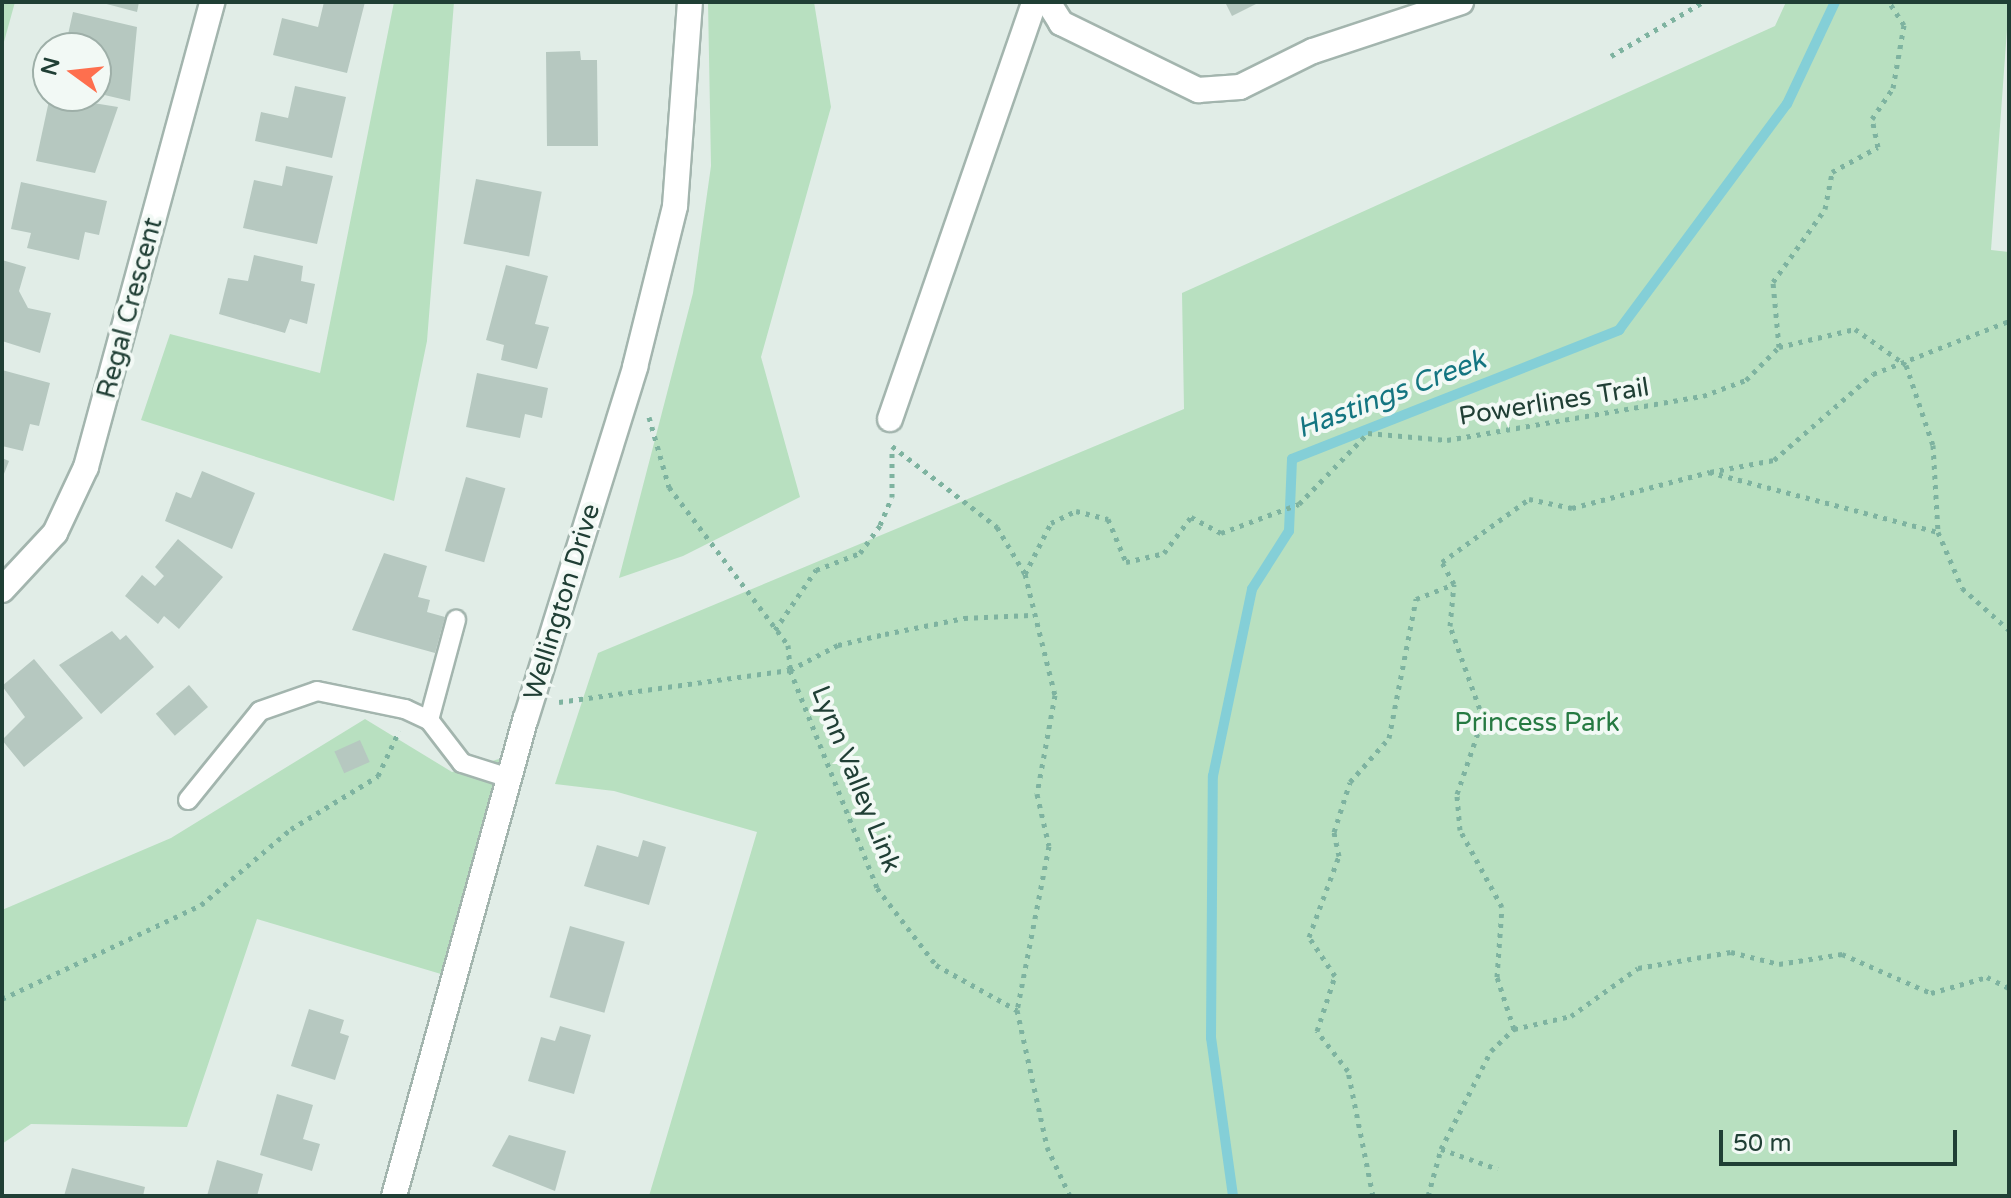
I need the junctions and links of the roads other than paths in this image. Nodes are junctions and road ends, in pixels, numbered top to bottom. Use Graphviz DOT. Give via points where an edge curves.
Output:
graph roads {
  1 [pos="212,2"];
  2 [pos="690,2"];
  3 [pos="1034,2"];
  4 [pos="1048,2"];
  5 [pos="1461,2"];
  6 [pos="890,419"];
  7 [pos="2,590"];
  8 [pos="456,620"];
  9 [pos="429,720"];
  10 [pos="509,778"];
  11 [pos="188,800"];
  12 [pos="394,1196"];
  1 -- 7 [label="street, Regal Crescent" via="86,467 55,533"];
  2 -- 10 [label="street, Wellington Drive" via="675,206 635,367"];
  3 -- 6 [label="street"];
  4 -- 5 [label="street" via="1061,23 1198,90 1240,87 1313,51"];
  8 -- 9 [label="lane"];
  9 -- 10 [label="lane" via="462,763"];
  9 -- 11 [label="lane" via="353,694 289,696 260,711"];
  10 -- 12 [label="street, Wellington Drive"];
}
